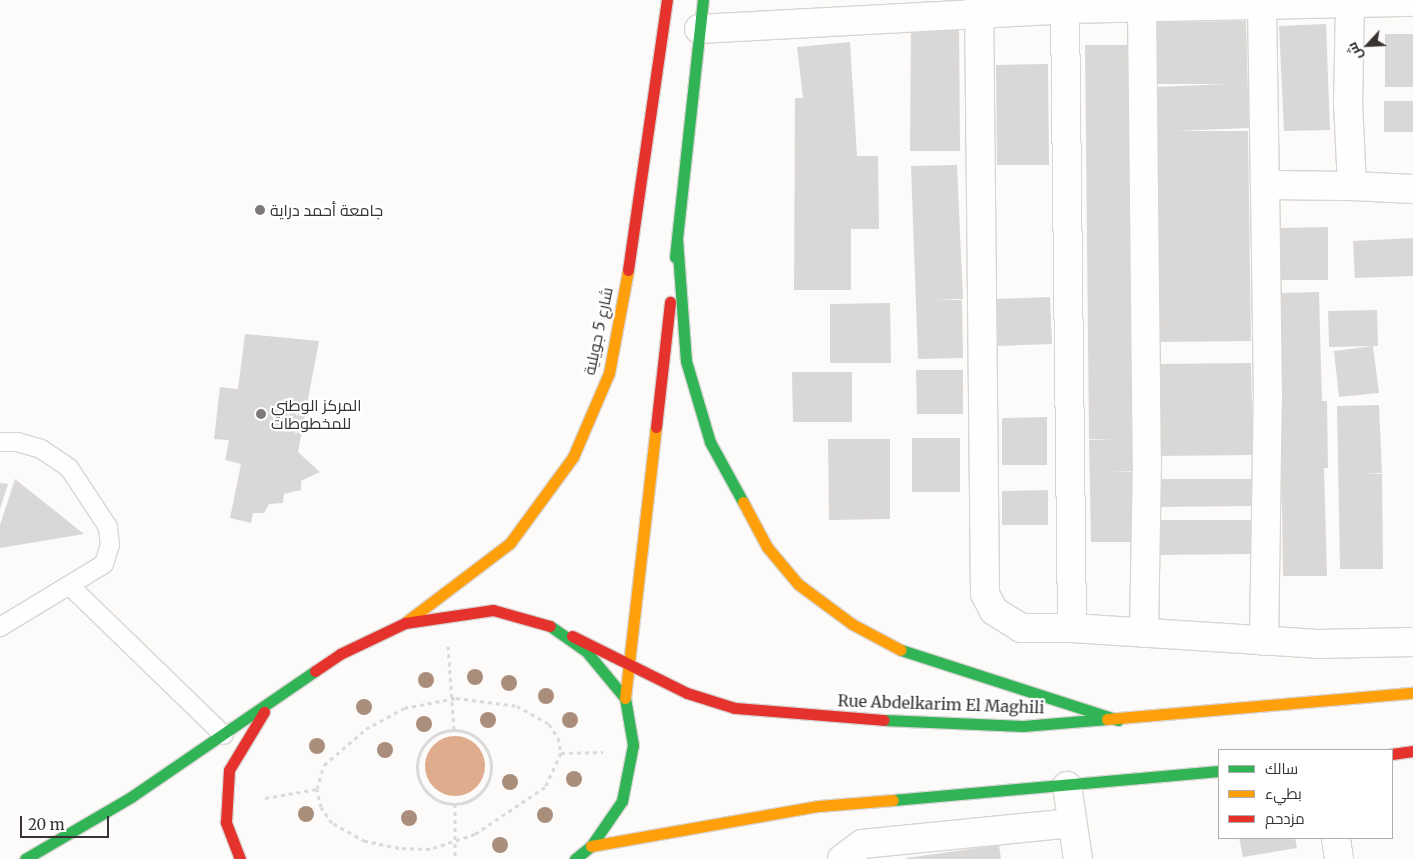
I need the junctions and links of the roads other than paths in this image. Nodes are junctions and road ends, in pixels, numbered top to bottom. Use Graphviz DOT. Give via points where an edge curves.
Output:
graph roads {
  1 [pos="667,0"];
  2 [pos="704,0"];
  3 [pos="1350,2"];
  4 [pos="1413,2"];
  5 [pos="1262,3"];
  6 [pos="979,7"];
  7 [pos="1142,7"];
  8 [pos="1065,9"];
  9 [pos="699,29"];
  10 [pos="1265,185"];
  11 [pos="1352,186"];
  12 [pos="1413,189"];
  13 [pos="677,239"];
  14 [pos="0,442"];
  15 [pos="70,586"];
  16 [pos="405,623"];
  17 [pos="552,626"];
  18 [pos="0,627"];
  19 [pos="1072,628"];
  20 [pos="1144,633"];
  21 [pos="1264,641"];
  22 [pos="1413,642"];
  23 [pos="626,664"];
  24 [pos="1413,693"];
  25 [pos="624,698"];
  26 [pos="269,705"];
  27 [pos="1118,720"];
  28 [pos="224,735"];
  29 [pos="1413,752"];
  30 [pos="1393,754"];
  31 [pos="1218,771"];
  32 [pos="1068,786"];
  33 [pos="1072,823"];
  34 [pos="1336,839"];
  35 [pos="590,846"];
  36 [pos="579,858"];
  37 [pos="25,859"];
  38 [pos="240,859"];
  39 [pos="842,859"];
  40 [pos="1078,859"];
  41 [pos="1339,859"];
  1 -- 16 [label="main road, شارع 5 جويلية" via="634,235 605,381 573,457 510,543"];
  2 -- 9 [label="main road"];
  3 -- 4 [label="street"];
  3 -- 5 [label="street"];
  3 -- 11 [label="street" via="1348,103"];
  5 -- 7 [label="street"];
  5 -- 10 [label="street"];
  6 -- 8 [label="street"];
  6 -- 9 [label="street"];
  6 -- 19 [label="street" via="985,594 994,611 1021,628"];
  7 -- 8 [label="street"];
  7 -- 20 [label="street" via="1147,461"];
  8 -- 19 [label="street"];
  9 -- 13 [label="main road"];
  10 -- 11 [label="street"];
  10 -- 21 [label="street" via="1268,399"];
  11 -- 12 [label="street"];
  13 -- 23 [label="main road"];
  13 -- 27 [label="main road" via="686,361 710,442 767,547 798,584 852,624 901,650"];
  14 -- 15 [label="lane" via="17,442 41,449 69,468 108,527 110,546 104,564"];
  15 -- 18 [label="lane"];
  15 -- 28 [label="lane"];
  16 -- 17 [label="main road" via="493,610"];
  16 -- 26 [label="main road" via="340,654"];
  17 -- 23 [label="main road, Rue Abdelkarim El Maghili"];
  17 -- 25 [label="main road" via="586,651"];
  19 -- 20 [label="street"];
  20 -- 21 [label="street"];
  21 -- 22 [label="street" via="1317,644"];
  23 -- 25 [label="main road"];
  23 -- 27 [label="main road, Rue Abdelkarim El Maghili" via="687,693 735,708 852,718 1023,726"];
  24 -- 27 [label="main road, Rue Abdelkarim El Maghili"];
  25 -- 35 [label="main road" via="633,745 622,801"];
  26 -- 28 [label="main road"];
  26 -- 38 [label="main road" via="229,770 226,822"];
  28 -- 37 [label="main road" via="131,797"];
  29 -- 30 [label="main road"];
  31 -- 32 [label="main road"];
  32 -- 33 [label="street"];
  32 -- 35 [label="main road" via="819,806"];
  33 -- 39 [label="street" via="862,844"];
  33 -- 40 [label="street"];
  34 -- 41 [label="street"];
  35 -- 36 [label="main road"];
}
